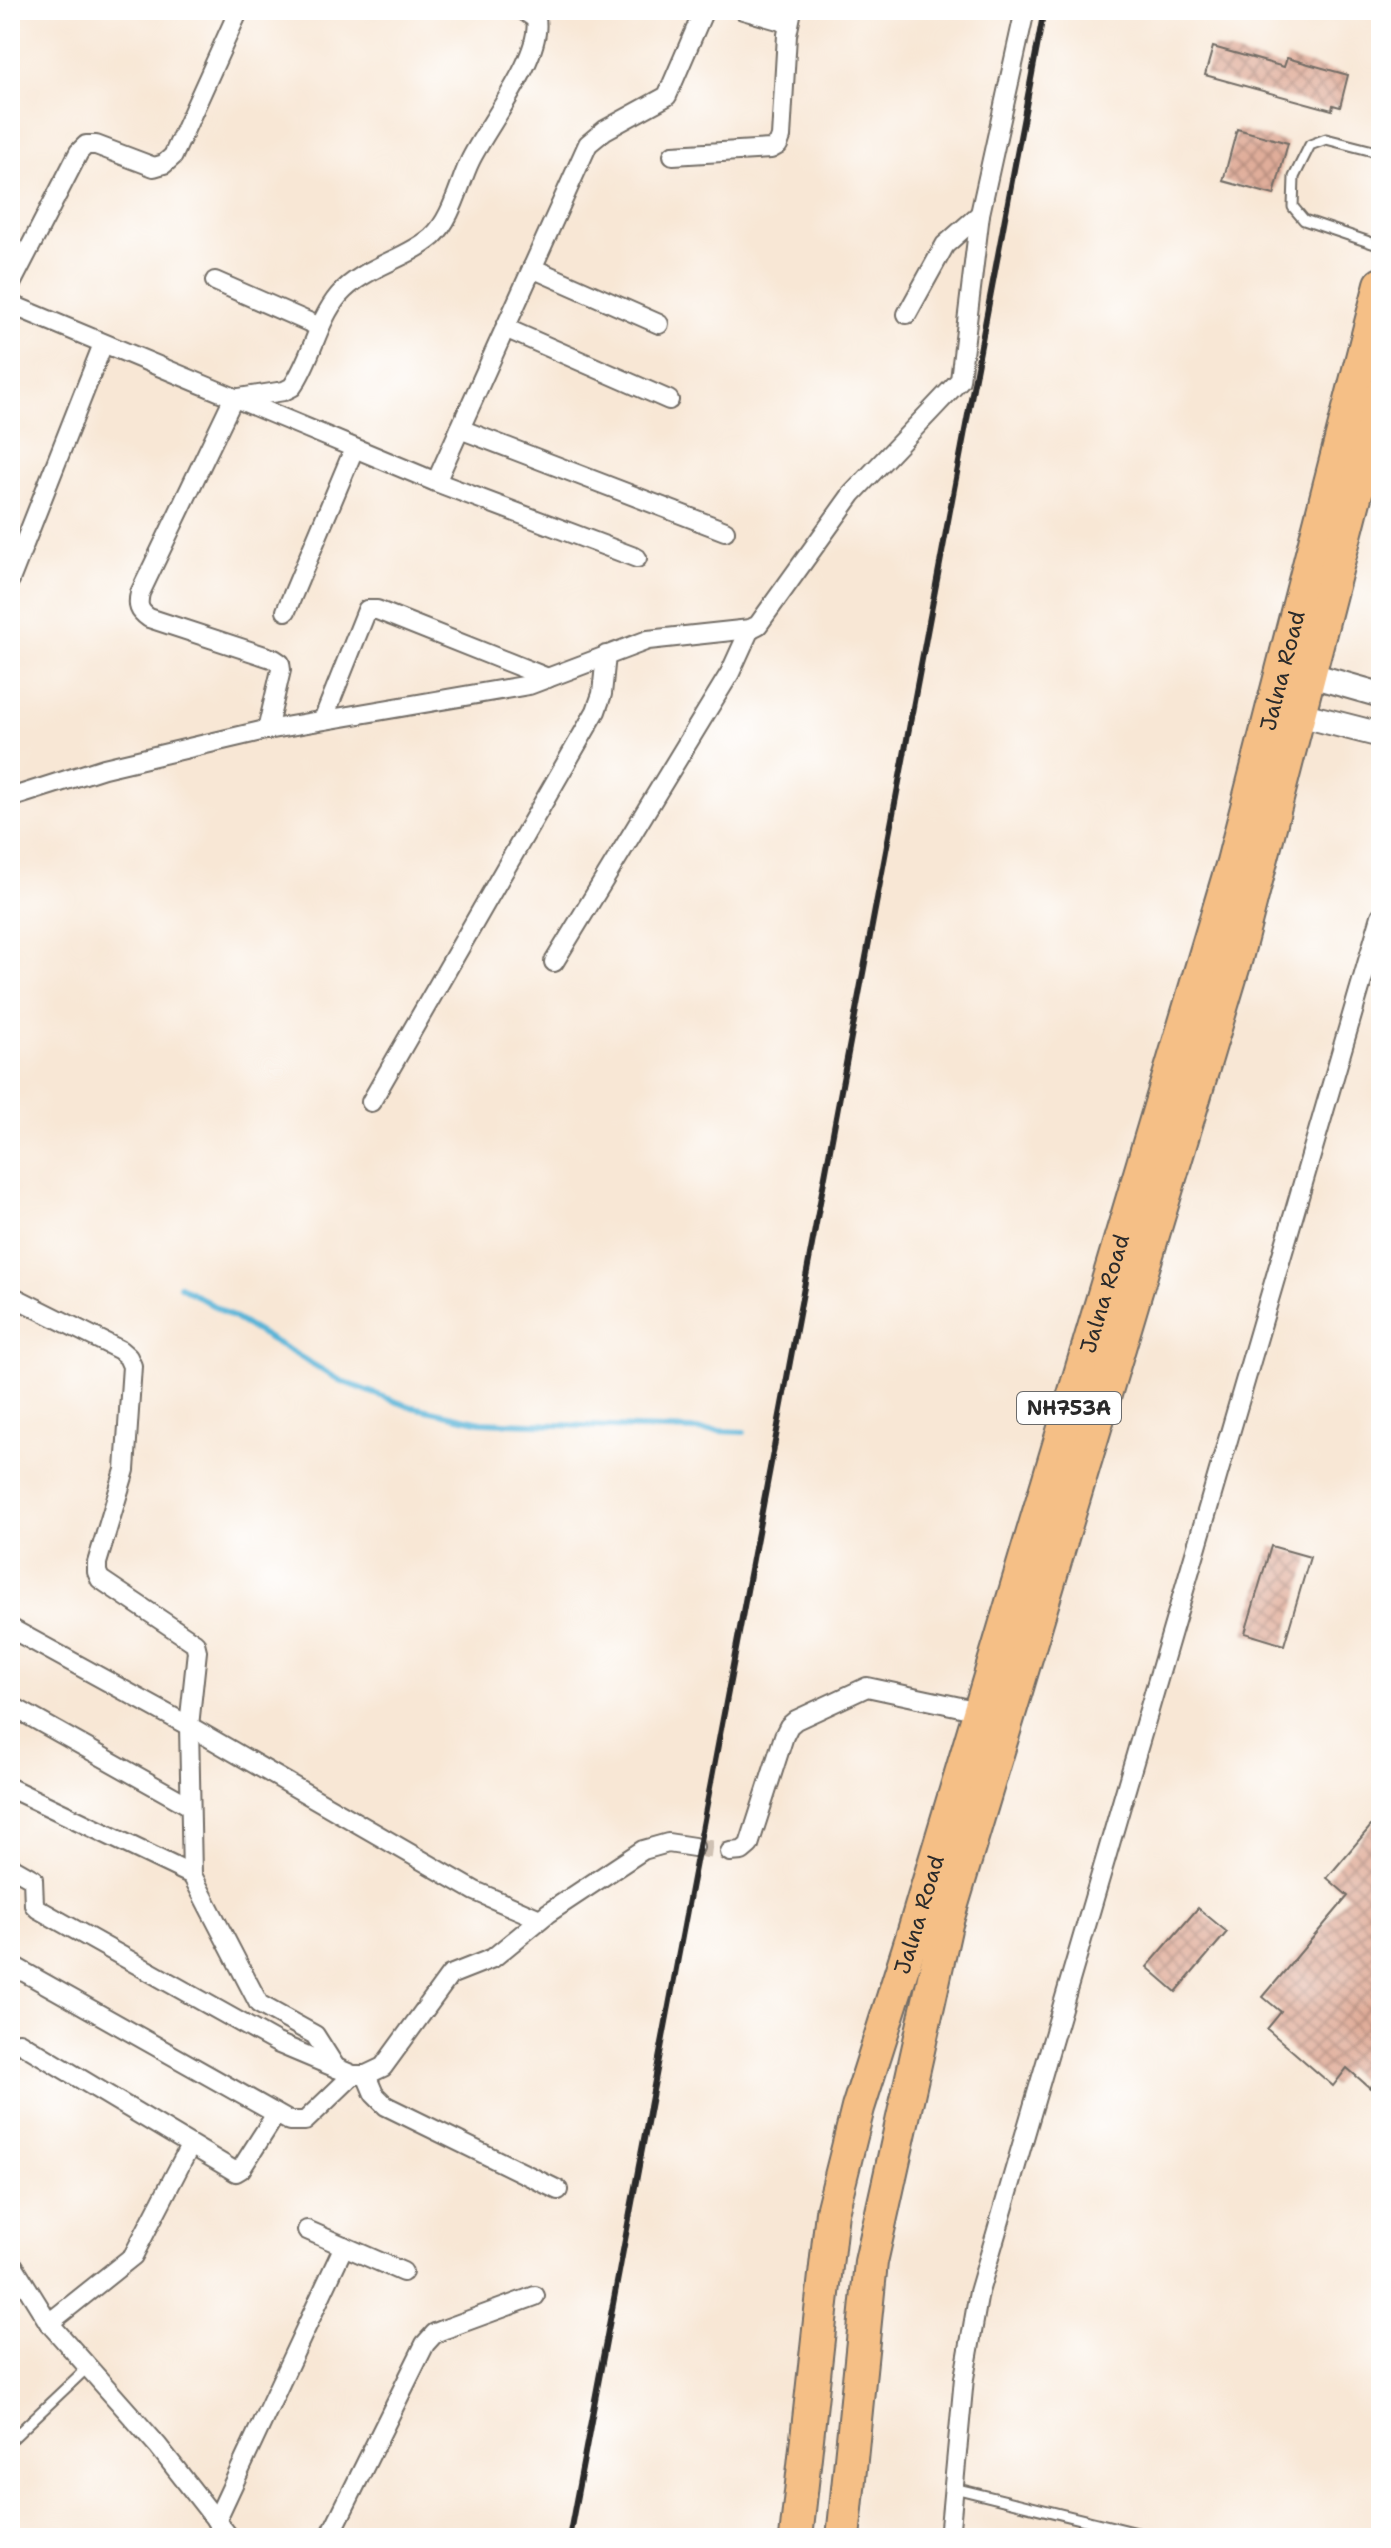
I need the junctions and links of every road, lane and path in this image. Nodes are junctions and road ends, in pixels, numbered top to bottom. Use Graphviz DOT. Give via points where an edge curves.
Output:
graph roads {
  1 [pos="239,10"];
  2 [pos="523,10"];
  3 [pos="704,10"];
  4 [pos="743,10"];
  5 [pos="1025,10"];
  6 [pos="791,17"];
  7 [pos="1381,153"];
  8 [pos="673,155"];
  9 [pos="980,214"];
  10 [pos="1381,246"];
  11 [pos="532,268"];
  12 [pos="215,281"];
  13 [pos="1381,284"];
  14 [pos="10,286"];
  15 [pos="10,304"];
  16 [pos="907,314"];
  17 [pos="659,324"];
  18 [pos="320,327"];
  19 [pos="505,328"];
  20 [pos="103,344"];
  21 [pos="1381,396"];
  22 [pos="233,399"];
  23 [pos="669,400"];
  24 [pos="460,429"];
  25 [pos="354,449"];
  26 [pos="436,482"];
  27 [pos="725,531"];
  28 [pos="637,558"];
  29 [pos="10,580"];
  30 [pos="286,611"];
  31 [pos="750,629"];
  32 [pos="606,655"];
  33 [pos="1296,671"];
  34 [pos="548,678"];
  35 [pos="1381,695"];
  36 [pos="1286,710"];
  37 [pos="323,720"];
  38 [pos="267,730"];
  39 [pos="1381,735"];
  40 [pos="10,798"];
  41 [pos="1381,916"];
  42 [pos="554,962"];
  43 [pos="371,1102"];
  44 [pos="10,1295"];
  45 [pos="10,1628"];
  46 [pos="10,1705"];
  47 [pos="979,1711"];
  48 [pos="189,1726"];
  49 [pos="10,1788"];
  50 [pos="190,1806"];
  51 [pos="694,1847"];
  52 [pos="730,1852"];
  53 [pos="10,1866"];
  54 [pos="192,1875"];
  55 [pos="540,1919"];
  56 [pos="10,1964"];
  57 [pos="19,2042"];
  58 [pos="352,2072"];
  59 [pos="276,2114"];
  60 [pos="190,2146"];
  61 [pos="558,2190"];
  62 [pos="307,2230"];
  63 [pos="344,2246"];
  64 [pos="10,2260"];
  65 [pos="403,2272"];
  66 [pos="535,2296"];
  67 [pos="49,2323"];
  68 [pos="88,2367"];
  69 [pos="10,2441"];
  70 [pos="954,2488"];
  71 [pos="216,2521"];
  72 [pos="230,2538"];
  73 [pos="329,2538"];
  74 [pos="796,2538"];
  75 [pos="843,2538"];
  76 [pos="949,2538"];
  77 [pos="1158,2538"];
  1 -- 14 [label="street" via="173,156 154,167 86,145"];
  2 -- 18 [label="street" via="536,19 538,28 519,78 471,157 443,222 430,238 350,284"];
  3 -- 11 [label="street" via="667,96 588,144"];
  4 -- 6 [label="street"];
  5 -- 9 [label="street"];
  6 -- 8 [label="street" via="778,145"];
  7 -- 10 [label="lane" via="1326,139 1310,145 1291,194 1293,207 1304,220"];
  9 -- 16 [label="street" via="951,237"];
  9 -- 31 [label="street" via="957,386 852,494 766,617"];
  11 -- 17 [label="street"];
  11 -- 19 [label="street"];
  12 -- 18 [label="street"];
  13 -- 33 [label="highway, Jalna Road / NH753A"];
  15 -- 20 [label="street"];
  18 -- 22 [label="street" via="292,387"];
  19 -- 23 [label="street"];
  19 -- 24 [label="street"];
  20 -- 22 [label="street"];
  20 -- 29 [label="street"];
  21 -- 33 [label="highway, Jalna Road / NH753A"];
  22 -- 25 [label="street"];
  22 -- 38 [label="street" via="138,604 149,618 280,663"];
  24 -- 26 [label="street"];
  24 -- 27 [label="street"];
  25 -- 26 [label="street"];
  25 -- 30 [label="street"];
  26 -- 28 [label="street"];
  31 -- 32 [label="street" via="660,638"];
  31 -- 42 [label="street" via="730,673"];
  32 -- 34 [label="street"];
  32 -- 43 [label="street" via="596,711"];
  33 -- 35 [label="street"];
  33 -- 36 [label="highway, Jalna Road / NH753A"];
  34 -- 37 [label="street"];
  34 -- 37 [label="street" via="367,610"];
  36 -- 39 [label="street"];
  36 -- 47 [label="highway, Jalna Road / NH753A" via="1233,862"];
  36 -- 75 [label="highway, Jalna Road / NH753A" via="1236,958 946,1924 871,2262"];
  37 -- 38 [label="street"];
  38 -- 40 [label="street" via="104,768"];
  41 -- 70 [label="street" via="979,2292"];
  44 -- 48 [label="street" via="120,1350 132,1366 125,1470 97,1572 195,1643"];
  45 -- 48 [label="street"];
  46 -- 50 [label="street"];
  47 -- 52 [label="street" via="867,1687 796,1720 784,1736 749,1845"];
  47 -- 74 [label="highway, Jalna Road / NH753A" via="858,2108 832,2212"];
  48 -- 50 [label="street"];
  48 -- 55 [label="street" via="475,1891"];
  49 -- 54 [label="street"];
  50 -- 54 [label="street"];
  51 -- 55 [label="street" via="668,1843 643,1850"];
  53 -- 58 [label="street" via="33,1879 38,1909 277,2043"];
  54 -- 58 [label="street" via="259,2004 315,2035"];
  55 -- 58 [label="street" via="493,1958 450,1975 383,2067"];
  56 -- 59 [label="street"];
  57 -- 60 [label="street"];
  58 -- 59 [label="street" via="305,2121"];
  58 -- 61 [label="street" via="386,2106"];
  59 -- 60 [label="street" via="236,2172"];
  60 -- 67 [label="street" via="133,2256"];
  62 -- 63 [label="street"];
  63 -- 65 [label="street"];
  63 -- 71 [label="street"];
  64 -- 67 [label="street"];
  66 -- 73 [label="street" via="435,2333 425,2344"];
  67 -- 68 [label="street"];
  68 -- 69 [label="lane"];
  68 -- 71 [label="street"];
  70 -- 76 [label="street"];
  70 -- 77 [label="lane"];
  71 -- 72 [label="street"];
}
